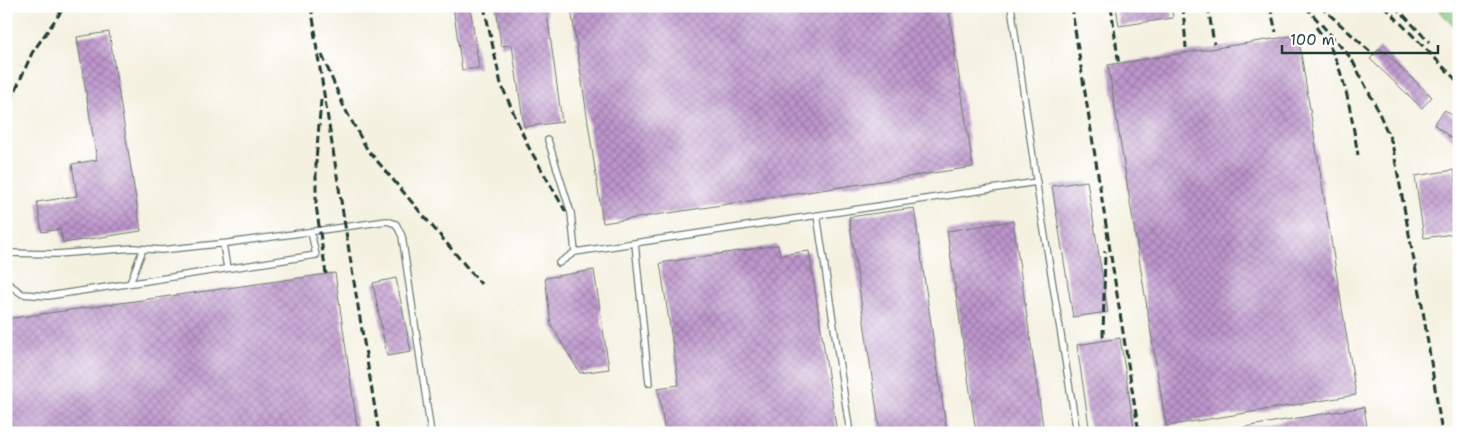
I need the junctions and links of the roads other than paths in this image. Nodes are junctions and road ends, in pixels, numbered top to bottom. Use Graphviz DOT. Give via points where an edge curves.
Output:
graph roads {
  1 [pos="1011,6"];
  2 [pos="1455,6"];
  3 [pos="1459,11"];
  4 [pos="548,140"];
  5 [pos="1036,182"];
  6 [pos="817,215"];
  7 [pos="311,232"];
  8 [pos="635,243"];
  9 [pos="223,244"];
  10 [pos="143,249"];
  11 [pos="575,252"];
  12 [pos="6,254"];
  13 [pos="560,264"];
  14 [pos="227,268"];
  15 [pos="6,282"];
  16 [pos="130,283"];
  17 [pos="649,383"];
  18 [pos="431,433"];
  19 [pos="850,433"];
  20 [pos="1077,433"];
  1 -- 5 [label="lane"];
  2 -- 3 [label="lane"];
  4 -- 11 [label="lane" via="571,213"];
  5 -- 6 [label="lane"];
  5 -- 20 [label="lane"];
  6 -- 8 [label="lane"];
  6 -- 19 [label="lane"];
  7 -- 9 [label="lane"];
  7 -- 14 [label="lane" via="316,255"];
  7 -- 18 [label="lane" via="387,221 396,224 402,236"];
  8 -- 11 [label="lane"];
  8 -- 17 [label="lane"];
  9 -- 10 [label="lane"];
  9 -- 14 [label="lane"];
  10 -- 12 [label="lane"];
  10 -- 16 [label="lane"];
  11 -- 13 [label="lane"];
  14 -- 16 [label="lane"];
  15 -- 16 [label="lane" via="22,294 48,296"];
}
